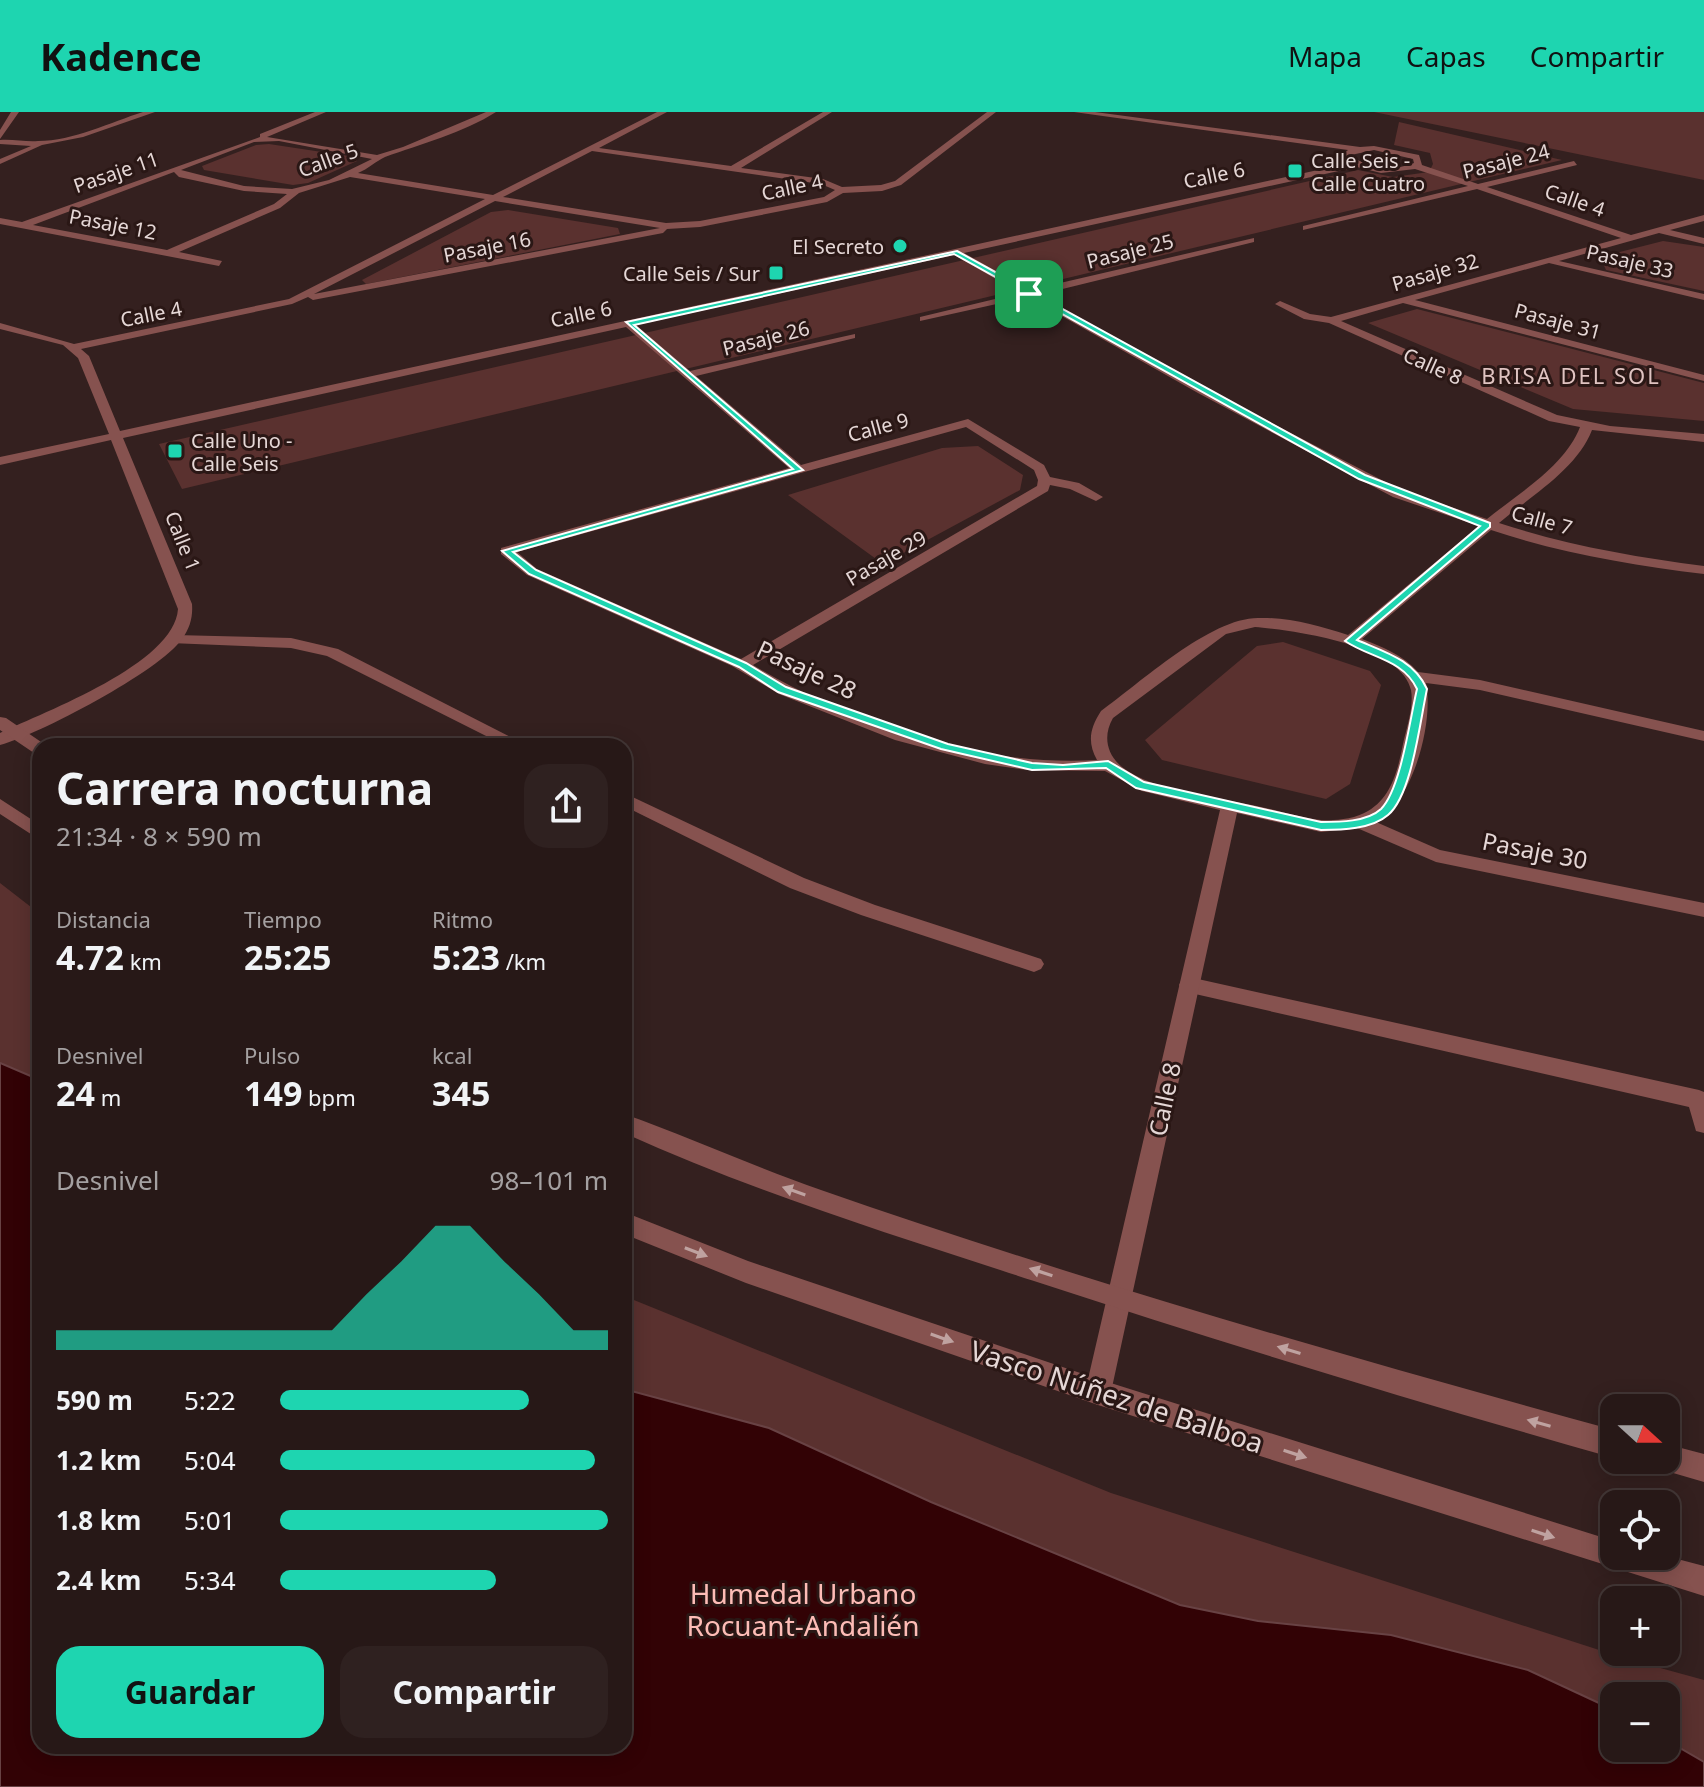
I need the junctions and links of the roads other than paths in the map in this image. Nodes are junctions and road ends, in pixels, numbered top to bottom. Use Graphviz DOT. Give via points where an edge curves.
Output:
graph roads {
  1 [pos="15,112"];
  2 [pos="151,112"];
  3 [pos="322,112"];
  4 [pos="492,112"];
  5 [pos="663,112"];
  6 [pos="828,112"];
  7 [pos="992,112"];
  8 [pos="1078,112"];
  9 [pos="1228,120"];
  10 [pos="1221,129"];
  11 [pos="260,139"];
  12 [pos="0,140"];
  13 [pos="37,144"];
  14 [pos="592,149"];
  15 [pos="1359,149"];
  16 [pos="377,157"];
  17 [pos="0,162"];
  18 [pos="1574,163"];
  19 [pos="1358,164"];
  20 [pos="1416,166"];
  21 [pos="733,169"];
  22 [pos="177,171"];
  23 [pos="347,174"];
  24 [pos="1478,187"];
  25 [pos="841,190"];
  26 [pos="297,191"];
  27 [pos="496,198"];
  28 [pos="1704,218"];
  29 [pos="0,221"];
  30 [pos="23,225"];
  31 [pos="678,226"];
  32 [pos="1306,228"];
  33 [pos="1658,231"];
  34 [pos="1631,238"];
  35 [pos="1251,240"];
  36 [pos="1704,241"];
  37 [pos="955,252"];
  38 [pos="169,253"];
  39 [pos="1549,261"];
  40 [pos="219,263"];
  41 [pos="1029,294"];
  42 [pos="303,297"];
  43 [pos="1704,297"];
  44 [pos="1402,300"];
  45 [pos="1280,304"];
  46 [pos="924,319"];
  47 [pos="1331,320"];
  48 [pos="628,324"];
  49 [pos="0,326"];
  50 [pos="851,336"];
  51 [pos="74,347"];
  52 [pos="688,375"];
  53 [pos="1704,378"];
  54 [pos="1587,426"];
  55 [pos="116,436"];
  56 [pos="1704,438"];
  57 [pos="0,461"];
  58 [pos="799,470"];
  59 [pos="1045,480"];
  60 [pos="1096,497"];
  61 [pos="1487,525"];
  62 [pos="506,551"];
  63 [pos="1704,570"];
  64 [pos="175,640"];
  65 [pos="1350,641"];
  66 [pos="742,665"];
  67 [pos="1416,677"];
  68 [pos="0,722"];
  69 [pos="8,736"];
  70 [pos="1704,736"];
  71 [pos="504,738"];
  72 [pos="32,746"];
  73 [pos="1108,765"];
  74 [pos="632,803"];
  75 [pos="0,805"];
  76 [pos="1230,806"];
  77 [pos="1362,823"];
  78 [pos="32,828"];
  79 [pos="1704,910"];
  80 [pos="1034,964"];
  81 [pos="1189,985"];
  82 [pos="1701,1100"];
  83 [pos="1704,1124"];
  84 [pos="632,1126"];
  85 [pos="632,1226"];
  86 [pos="1119,1297"];
  87 [pos="1098,1392"];
  88 [pos="1600,1440"];
  89 [pos="1680,1462"];
  90 [pos="1704,1468"];
  91 [pos="1600,1551"];
  92 [pos="1665,1570"];
  93 [pos="1704,1581"];
  1 -- 12 [label="street"];
  2 -- 13 [label="street"];
  3 -- 11 [label="street"];
  4 -- 16 [label="street"];
  5 -- 14 [label="street, Calle 4"];
  6 -- 21 [label="street"];
  7 -- 25 [label="street" via="898,183"];
  8 -- 10 [label="street, Calle 4"];
  9 -- 10 [label="street"];
  10 -- 15 [label="street, Calle 4"];
  11 -- 16 [label="street, Calle 5"];
  11 -- 22 [label="street, Calle 5"];
  12 -- 13 [label="street"];
  13 -- 17 [label="street" via="30,152"];
  14 -- 21 [label="street, Calle 4"];
  14 -- 27 [label="street, Calle 4"];
  15 -- 19 [label="street" via="1346,155"];
  15 -- 20 [label="street, Calle 4" via="1406,153 1419,159"];
  16 -- 23 [label="street, Calle 5"];
  18 -- 24 [label="street, Pasaje 24"];
  19 -- 20 [label="street, Calle 4" via="1395,170"];
  19 -- 37 [label="street, Calle 6"];
  20 -- 24 [label="street, Calle 4"];
  21 -- 25 [label="street, Calle 4"];
  22 -- 26 [label="street, Calle 5"];
  22 -- 30 [label="street, Pasaje 11"];
  23 -- 26 [label="street, Calle 5"];
  23 -- 27 [label="street, Calle 4"];
  24 -- 32 [label="street, Pasaje 24"];
  24 -- 34 [label="street, Calle 4"];
  25 -- 31 [label="street, Calle 4" via="827,199"];
  26 -- 38 [label="street" via="277,206"];
  27 -- 31 [label="street, Calle 4"];
  27 -- 42 [label="street, Calle 4"];
  28 -- 33 [label="street, Calle 4"];
  29 -- 30 [label="street, Pasaje 12"];
  30 -- 38 [label="street, Pasaje 12"];
  31 -- 42 [label="street, Pasaje 16"];
  33 -- 34 [label="street, Calle 4"];
  33 -- 36 [label="street"];
  34 -- 39 [label="street, Calle 4"];
  35 -- 41 [label="street, Pasaje 25"];
  37 -- 41 [label="street, Calle 7"];
  37 -- 48 [label="street, Calle 6"];
  38 -- 40 [label="street, Pasaje 12"];
  39 -- 43 [label="street, Pasaje 33"];
  39 -- 44 [label="street, Pasaje 32"];
  41 -- 46 [label="street, Pasaje 25"];
  41 -- 61 [label="street, Calle 7" via="1362,477"];
  42 -- 51 [label="street, Calle 4" via="267,309"];
  44 -- 47 [label="street, Pasaje 32"];
  44 -- 53 [label="street, Pasaje 31"];
  45 -- 47 [label="street, Calle 8" via="1308,317"];
  47 -- 54 [label="street, Calle 8" via="1524,407"];
  48 -- 52 [label="street"];
  48 -- 55 [label="street, Calle 6"];
  49 -- 51 [label="street"];
  50 -- 52 [label="street, Pasaje 26"];
  51 -- 55 [label="street, Calle 1" via="83,356"];
  52 -- 58 [label="street"];
  54 -- 56 [label="street, Calle 8"];
  54 -- 61 [label="street" via="1574,453"];
  55 -- 57 [label="street, Calle 6"];
  55 -- 64 [label="street, Calle 1" via="185,604"];
  58 -- 59 [label="street, Calle 9" via="968,423 1039,468"];
  58 -- 62 [label="street, Calle 9"];
  59 -- 60 [label="street"];
  59 -- 66 [label="street, Pasaje 29" via="1035,494"];
  61 -- 63 [label="street, Calle 7" via="1587,552"];
  61 -- 65 [label="street"];
  62 -- 66 [label="street, Pasaje 28" via="532,572"];
  64 -- 69 [label="street" via="134,671"];
  64 -- 71 [label="street" via="291,643 332,652"];
  65 -- 67 [label="street" via="1397,660"];
  65 -- 73 [label="street" via="1274,622 1221,631 1107,715 1097,736"];
  66 -- 73 [label="street, Pasaje 28" via="829,708 945,747 1032,767"];
  67 -- 70 [label="street" via="1480,685"];
  67 -- 77 [label="street" via="1421,700 1398,790 1387,810"];
  68 -- 69 [label="street"];
  69 -- 72 [label="street"];
  73 -- 76 [label="street" via="1140,785"];
  74 -- 80 [label="street" via="797,883"];
  75 -- 78 [label="street"];
  76 -- 77 [label="street" via="1321,826"];
  76 -- 81 [label="street, Calle 8"];
  77 -- 79 [label="street, Pasaje 30" via="1436,856"];
  81 -- 82 [label="street"];
  81 -- 86 [label="street, Calle 8"];
  82 -- 83 [label="street"];
  86 -- 84 [label="street, one-way" via="780,1187"];
  85 -- 87 [label="street, Vasco Núñez de Balboa, one-way" via="746,1272"];
  86 -- 87 [label="street, Calle 8"];
  88 -- 86 [label="street, one-way"];
  87 -- 91 [label="street, Vasco Núñez de Balboa, one-way"];
  89 -- 90 [label="street"];
  92 -- 93 [label="street, Vasco Núñez de Balboa"];
}
